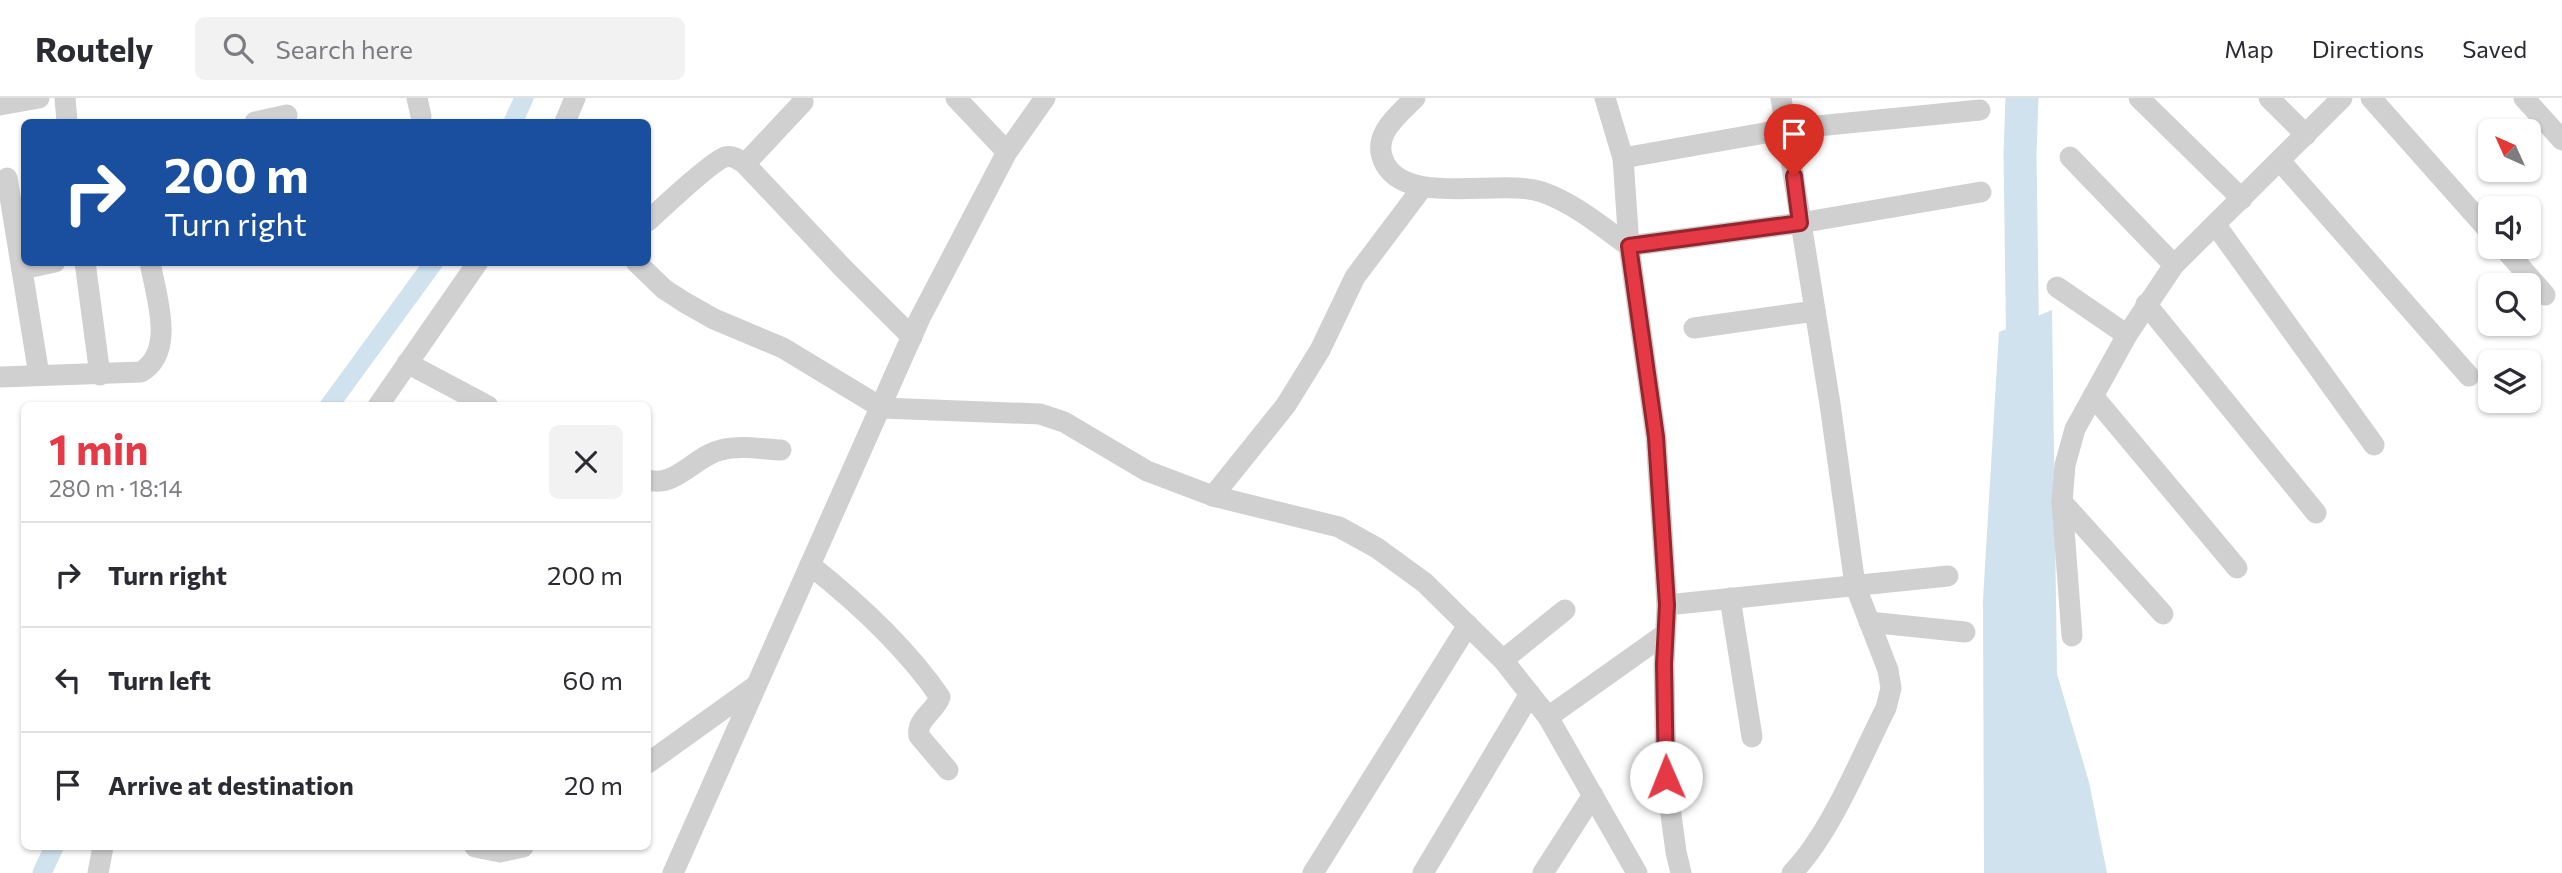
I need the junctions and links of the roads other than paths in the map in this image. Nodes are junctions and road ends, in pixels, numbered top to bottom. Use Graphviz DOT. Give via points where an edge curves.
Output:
graph roads {
  1 [pos="39,98"];
  2 [pos="65,98"];
  3 [pos="575,98"];
  4 [pos="802,98"];
  5 [pos="956,98"];
  6 [pos="1045,98"];
  7 [pos="1415,98"];
  8 [pos="1605,98"];
  9 [pos="1781,98"];
  10 [pos="2139,98"];
  11 [pos="2269,98"];
  12 [pos="2342,98"];
  13 [pos="2371,98"];
  14 [pos="2524,98"];
  15 [pos="0,105"];
  16 [pos="1980,110"];
  17 [pos="287,116"];
  18 [pos="68,119"];
  19 [pos="271,119"];
  20 [pos="566,119"];
  21 [pos="1787,130"];
  22 [pos="2305,135"];
  23 [pos="2562,140"];
  24 [pos="1007,152"];
  25 [pos="2070,157"];
  26 [pos="1623,159"];
  27 [pos="2280,161"];
  28 [pos="745,164"];
  29 [pos="10,177"];
  30 [pos="1422,188"];
  31 [pos="1981,192"];
  32 [pos="2242,200"];
  33 [pos="651,218"];
  34 [pos="2478,218"];
  35 [pos="1800,223"];
  36 [pos="2215,224"];
  37 [pos="1629,246"];
  38 [pos="2514,259"];
  39 [pos="21,261"];
  40 [pos="2175,265"];
  41 [pos="22,266"];
  42 [pos="36,266"];
  43 [pos="86,266"];
  44 [pos="151,266"];
  45 [pos="475,266"];
  46 [pos="640,266"];
  47 [pos="22,269"];
  48 [pos="2057,287"];
  49 [pos="2545,295"];
  50 [pos="2146,304"];
  51 [pos="1815,312"];
  52 [pos="1694,328"];
  53 [pos="2127,335"];
  54 [pos="912,337"];
  55 [pos="407,363"];
  56 [pos="39,375"];
  57 [pos="100,375"];
  58 [pos="2469,376"];
  59 [pos="0,377"];
  60 [pos="2093,396"];
  61 [pos="380,402"];
  62 [pos="480,402"];
  63 [pos="882,408"];
  64 [pos="2374,446"];
  65 [pos="781,450"];
  66 [pos="651,480"];
  67 [pos="1213,496"];
  68 [pos="2062,502"];
  69 [pos="2316,513"];
  70 [pos="810,565"];
  71 [pos="2237,568"];
  72 [pos="1948,576"];
  73 [pos="1855,585"];
  74 [pos="1730,598"];
  75 [pos="1667,605"];
  76 [pos="1565,610"];
  77 [pos="2163,614"];
  78 [pos="1870,622"];
  79 [pos="1468,625"];
  80 [pos="1965,632"];
  81 [pos="1665,634"];
  82 [pos="2073,636"];
  83 [pos="1503,660"];
  84 [pos="755,685"];
  85 [pos="1530,694"];
  86 [pos="1548,717"];
  87 [pos="1752,737"];
  88 [pos="651,761"];
  89 [pos="948,770"];
  90 [pos="1593,795"];
  91 [pos="102,850"];
  92 [pos="490,850"];
  93 [pos="509,850"];
  94 [pos="97,873"];
  95 [pos="673,873"];
  96 [pos="1313,873"];
  97 [pos="1423,873"];
  98 [pos="1543,873"];
  99 [pos="1637,873"];
  100 [pos="1681,873"];
  101 [pos="1792,873"];
  1 -- 15 [label="street"];
  2 -- 18 [label="street"];
  3 -- 20 [label="street"];
  4 -- 28 [label="street"];
  5 -- 24 [label="street"];
  6 -- 24 [label="street"];
  7 -- 30 [label="street" via="1391,122 1379,151 1399,178"];
  8 -- 26 [label="street"];
  9 -- 21 [label="street"];
  10 -- 32 [label="street"];
  11 -- 22 [label="street"];
  12 -- 22 [label="street"];
  13 -- 34 [label="street"];
  14 -- 23 [label="street"];
  16 -- 21 [label="street"];
  17 -- 19 [label="street"];
  21 -- 26 [label="street"];
  21 -- 35 [label="street"];
  22 -- 27 [label="street"];
  24 -- 54 [label="street"];
  25 -- 40 [label="street"];
  26 -- 37 [label="street"];
  27 -- 32 [label="street"];
  27 -- 58 [label="street"];
  28 -- 33 [label="street" via="735,157 724,158"];
  28 -- 54 [label="street"];
  29 -- 39 [label="street"];
  30 -- 37 [label="street" via="1518,187 1543,192"];
  30 -- 67 [label="street" via="1355,277 1320,350 1286,405"];
  31 -- 35 [label="street"];
  32 -- 36 [label="street"];
  35 -- 37 [label="street"];
  35 -- 51 [label="street"];
  36 -- 40 [label="street"];
  36 -- 64 [label="street"];
  37 -- 75 [label="street" via="1656,437"];
  38 -- 49 [label="street"];
  40 -- 50 [label="street"];
  41 -- 47 [label="street"];
  42 -- 47 [label="street"];
  43 -- 57 [label="street"];
  44 -- 57 [label="street" via="162,335 160,350 153,365 141,372"];
  45 -- 55 [label="street"];
  46 -- 63 [label="street" via="684,302 783,348"];
  47 -- 56 [label="street"];
  48 -- 53 [label="street"];
  50 -- 53 [label="street"];
  50 -- 69 [label="street"];
  51 -- 52 [label="street"];
  51 -- 73 [label="street"];
  53 -- 60 [label="street"];
  54 -- 63 [label="street"];
  55 -- 61 [label="street"];
  55 -- 62 [label="street"];
  56 -- 57 [label="street"];
  56 -- 59 [label="street"];
  60 -- 68 [label="street" via="2069,446"];
  60 -- 71 [label="street"];
  63 -- 67 [label="street" via="1040,414 1064,422 1147,471"];
  63 -- 70 [label="street"];
  65 -- 66 [label="street" via="720,450 669,480"];
  67 -- 79 [label="street" via="1339,527 1425,583"];
  68 -- 77 [label="street"];
  68 -- 82 [label="street"];
  70 -- 84 [label="street"];
  70 -- 89 [label="street" via="890,636 940,697 918,731"];
  72 -- 73 [label="street"];
  73 -- 74 [label="street"];
  73 -- 78 [label="street"];
  74 -- 75 [label="street"];
  74 -- 87 [label="street"];
  75 -- 81 [label="street"];
  76 -- 83 [label="street"];
  78 -- 80 [label="street"];
  78 -- 101 [label="street" via="1888,670 1891,688 1886,708 1810,855"];
  79 -- 83 [label="street"];
  79 -- 96 [label="street"];
  81 -- 86 [label="street"];
  81 -- 100 [label="street" via="1666,777"];
  83 -- 85 [label="street"];
  84 -- 88 [label="street"];
  84 -- 95 [label="street"];
  85 -- 86 [label="street"];
  85 -- 97 [label="street"];
  86 -- 90 [label="street"];
  90 -- 98 [label="street"];
  90 -- 99 [label="street"];
  91 -- 94 [label="street"];
  92 -- 93 [label="street"];
}
